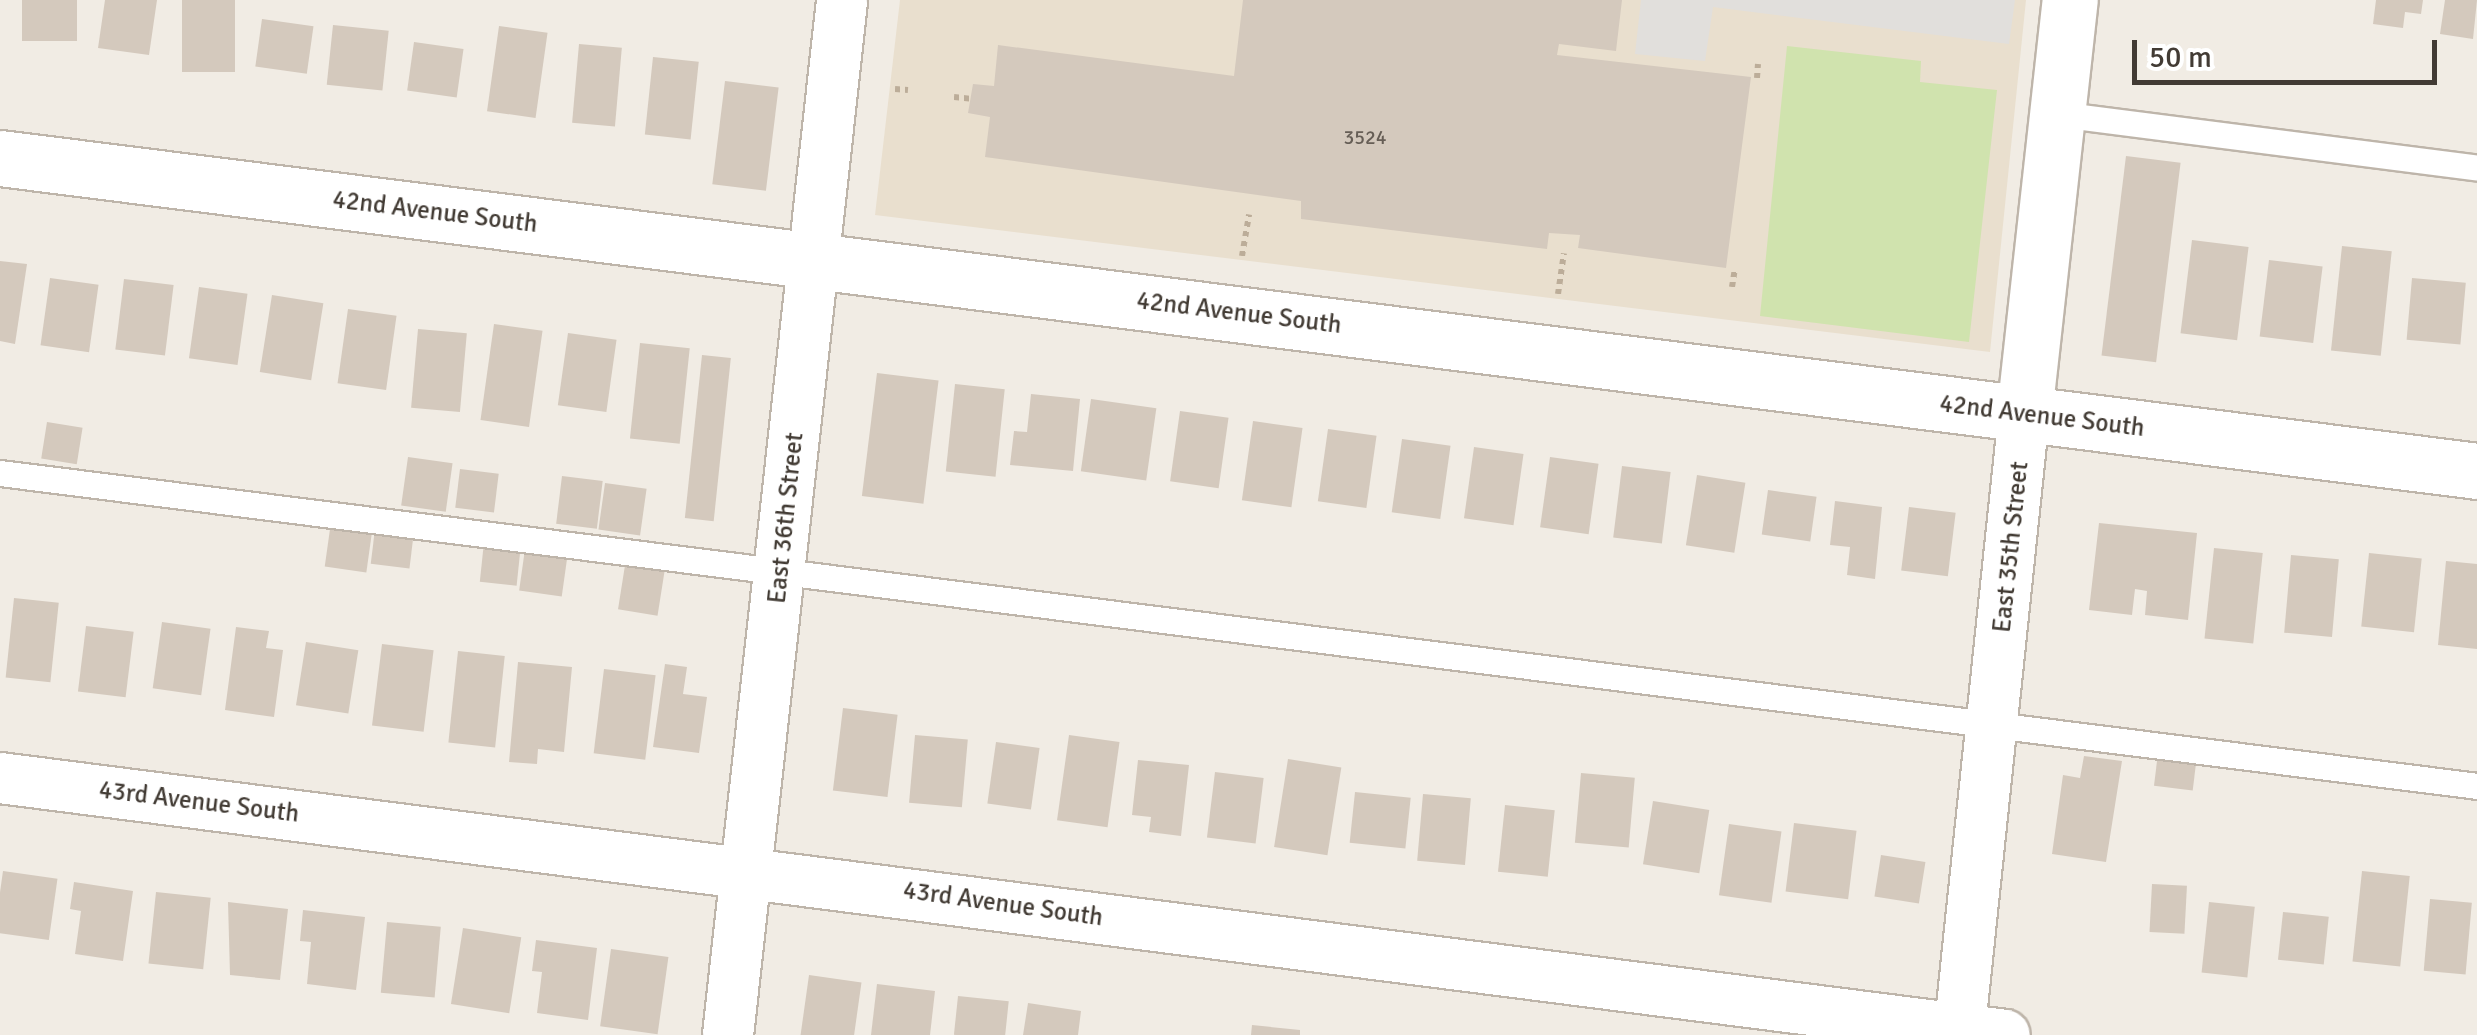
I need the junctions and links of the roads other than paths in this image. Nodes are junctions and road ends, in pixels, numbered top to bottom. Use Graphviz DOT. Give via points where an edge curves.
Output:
graph roads {
  1 [pos="842,0"];
  2 [pos="2070,0"];
  3 [pos="2058,114"];
  4 [pos="0,158"];
  5 [pos="2477,168"];
  6 [pos="814,260"];
  7 [pos="2024,414"];
  8 [pos="2477,472"];
  9 [pos="0,474"];
  10 [pos="780,571"];
  11 [pos="1993,723"];
  12 [pos="0,778"];
  13 [pos="2477,786"];
  14 [pos="746,870"];
  15 [pos="1974,1033"];
  16 [pos="728,1035"];
  1 -- 6 [label="street, East 36th Street"];
  2 -- 3 [label="street, East 35th Street"];
  3 -- 5 [label="lane"];
  3 -- 7 [label="street, East 35th Street"];
  4 -- 6 [label="street, 42nd Avenue South"];
  6 -- 7 [label="street, 42nd Avenue South"];
  6 -- 10 [label="street, East 36th Street"];
  7 -- 8 [label="street, 42nd Avenue South"];
  7 -- 11 [label="street, East 35th Street"];
  9 -- 10 [label="lane"];
  10 -- 11 [label="lane"];
  10 -- 14 [label="street, East 36th Street"];
  11 -- 13 [label="lane"];
  11 -- 15 [label="street, East 35th Street"];
  12 -- 14 [label="street, 43rd Avenue South"];
  14 -- 15 [label="street, 43rd Avenue South"];
  14 -- 16 [label="street, East 36th Street"];
}
